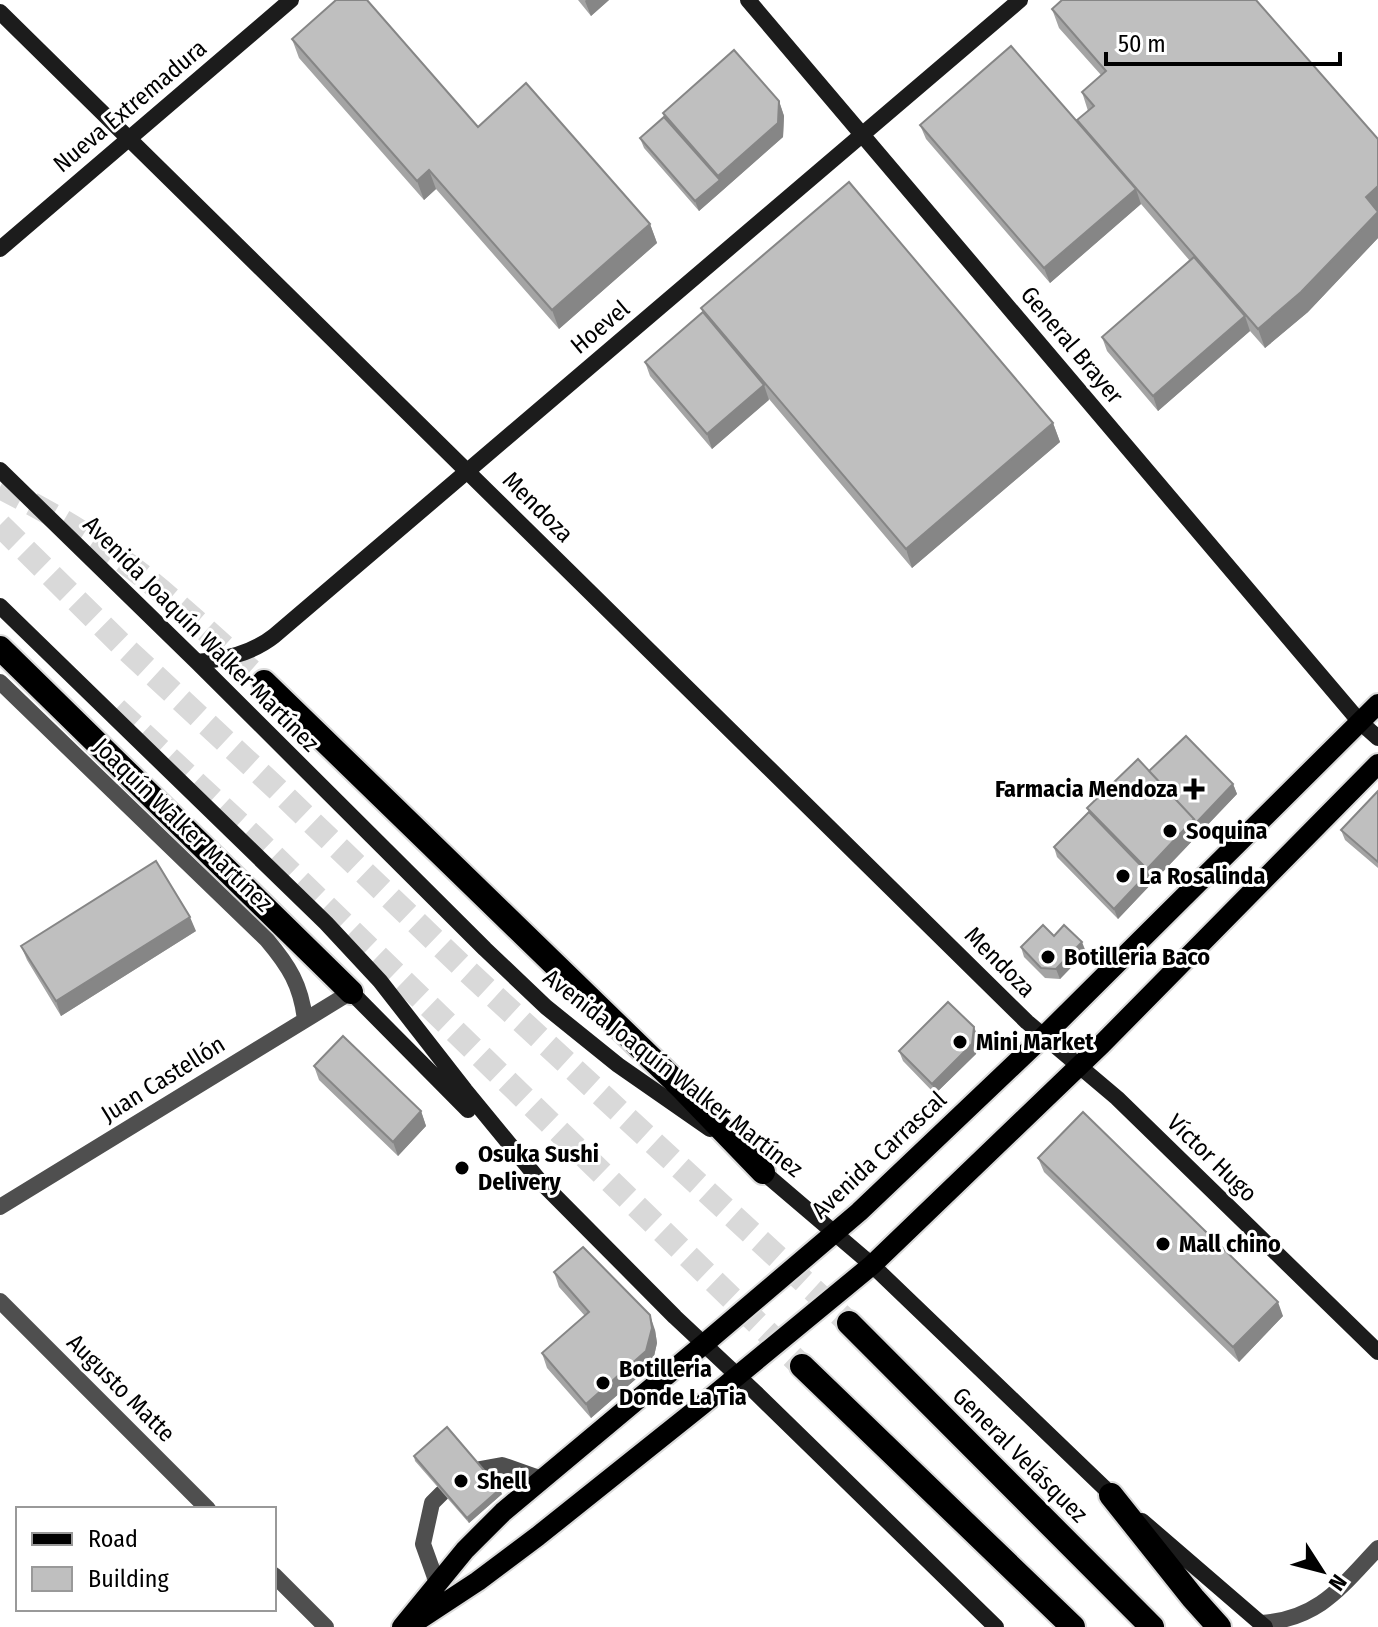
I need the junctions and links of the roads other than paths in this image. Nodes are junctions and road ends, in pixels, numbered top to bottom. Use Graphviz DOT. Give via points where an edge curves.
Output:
graph roads {
  1 [pos="291,0"];
  2 [pos="748,0"];
  3 [pos="1020,0"];
  4 [pos="0,12"];
  5 [pos="862,135"];
  6 [pos="129,138"];
  7 [pos="0,249"];
  8 [pos="0,470"];
  9 [pos="467,471"];
  10 [pos="0,606"];
  11 [pos="0,648"];
  12 [pos="197,662"];
  13 [pos="0,682"];
  14 [pos="264,682"];
  15 [pos="1378,704"];
  16 [pos="1360,722"];
  17 [pos="1378,738"];
  18 [pos="1378,764"];
  19 [pos="351,992"];
  20 [pos="305,1020"];
  21 [pos="1043,1037"];
  22 [pos="1080,1066"];
  23 [pos="763,1172"];
  24 [pos="539,1180"];
  25 [pos="0,1207"];
  26 [pos="834,1234"];
  27 [pos="872,1265"];
  28 [pos="0,1301"];
  29 [pos="849,1323"];
  30 [pos="704,1344"];
  31 [pos="1378,1352"];
  32 [pos="802,1366"];
  33 [pos="738,1376"];
  34 [pos="480,1469"];
  35 [pos="542,1479"];
  36 [pos="442,1493"];
  37 [pos="1111,1495"];
  38 [pos="206,1507"];
  39 [pos="1378,1548"];
  40 [pos="276,1577"];
  41 [pos="437,1583"];
  42 [pos="1263,1625"];
  43 [pos="326,1627"];
  44 [pos="405,1627"];
  45 [pos="996,1627"];
  46 [pos="1073,1627"];
  47 [pos="1152,1627"];
  48 [pos="1219,1627"];
  1 -- 6 [label="street, Nueva Extremadura"];
  2 -- 5 [label="street, General Brayer"];
  3 -- 5 [label="street, Hoevel"];
  4 -- 6 [label="street, Mendoza"];
  5 -- 9 [label="street, Hoevel"];
  5 -- 16 [label="street, General Brayer"];
  6 -- 7 [label="street, Nueva Extremadura"];
  6 -- 9 [label="street, Mendoza"];
  8 -- 12 [label="street, Avenida Joaquín Walker Martínez"];
  9 -- 12 [label="street, Hoevel" via="268,641 241,654"];
  9 -- 21 [label="street, Mendoza"];
  10 -- 24 [label="street" via="360,959"];
  11 -- 19 [label="highway"];
  12 -- 23 [label="street, Avenida Joaquín Walker Martínez" via="546,1007"];
  13 -- 20 [label="street, Joaquín Walker Martínez" via="267,940 296,980"];
  14 -- 23 [label="highway"];
  15 -- 16 [label="main road, Avenida Carrascal"];
  16 -- 17 [label="street, General Brayer"];
  16 -- 21 [label="main road, Avenida Carrascal"];
  18 -- 22 [label="main road, Avenida Carrascal"];
  19 -- 20 [label="street, Juan Castellón"];
  19 -- 24 [label="street"];
  20 -- 25 [label="street, Juan Castellón"];
  21 -- 22 [label="street, Víctor Hugo"];
  21 -- 26 [label="main road, Avenida Carrascal"];
  22 -- 27 [label="main road, Avenida Carrascal"];
  22 -- 31 [label="street, Víctor Hugo"];
  23 -- 26 [label="street, Avenida Joaquín Walker Martínez"];
  24 -- 30 [label="street"];
  26 -- 27 [label="street, Avenida Joaquín Walker Martínez"];
  26 -- 30 [label="main road, Avenida Carrascal"];
  27 -- 33 [label="main road, Avenida Carrascal"];
  27 -- 37 [label="street, Avenida Joaquín Walker Martínez"];
  28 -- 38 [label="street, Augusto Matte"];
  29 -- 47 [label="highway, General Velásquez"];
  30 -- 33 [label="street"];
  30 -- 35 [label="main road, Avenida Carrascal"];
  32 -- 46 [label="highway"];
  33 -- 44 [label="main road, Avenida Carrascal" via="538,1536"];
  33 -- 45 [label="street"];
  34 -- 35 [label="street" via="502,1465"];
  35 -- 41 [label="main road, Avenida Carrascal"];
  36 -- 41 [label="street" via="432,1503 423,1544"];
  37 -- 42 [label="street, Avenida Joaquín Walker Martínez"];
  37 -- 48 [label="highway"];
  39 -- 42 [label="street" via="1322,1604 1292,1619"];
  40 -- 43 [label="street"];
  41 -- 44 [label="main road, Avenida Carrascal"];
}
